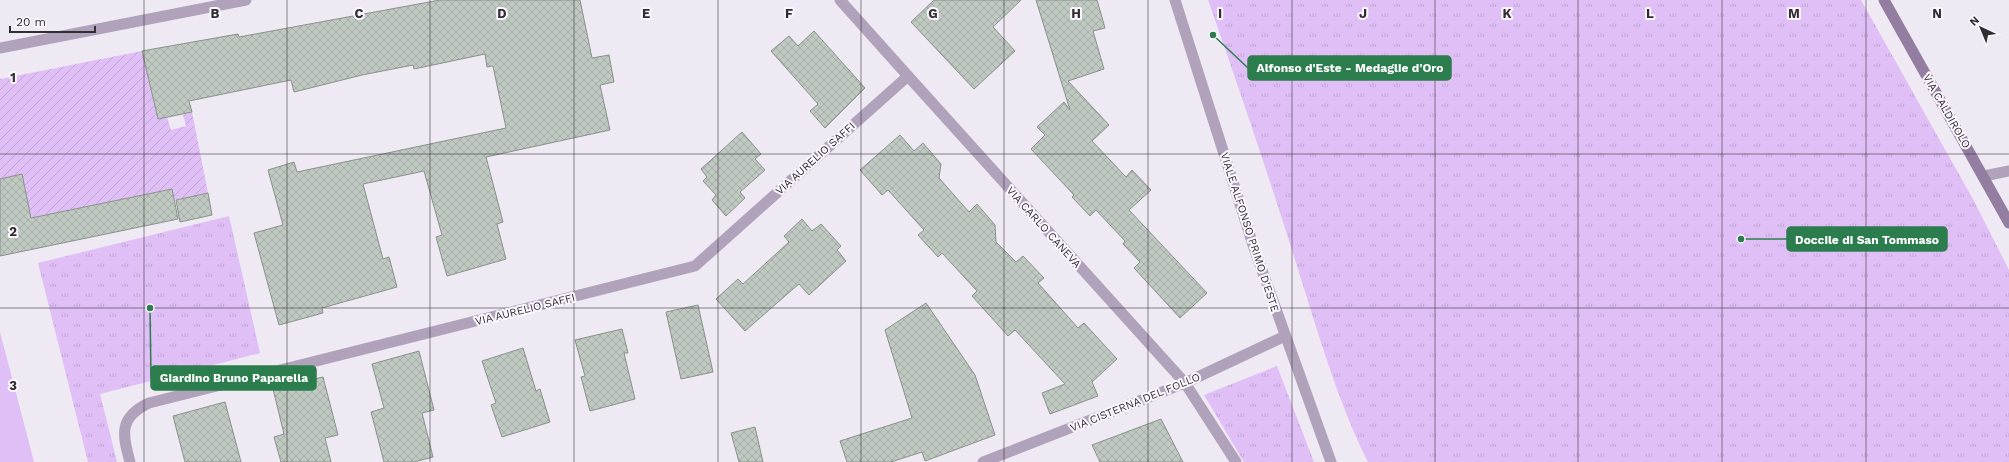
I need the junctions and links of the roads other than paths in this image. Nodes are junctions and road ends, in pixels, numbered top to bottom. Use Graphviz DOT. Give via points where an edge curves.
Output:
graph roads {
  1 [pos="246,0"];
  2 [pos="840,0"];
  3 [pos="1175,0"];
  4 [pos="1884,0"];
  5 [pos="0,48"];
  6 [pos="908,76"];
  7 [pos="2009,171"];
  8 [pos="1984,176"];
  9 [pos="2009,223"];
  10 [pos="1284,336"];
  11 [pos="1185,383"];
  12 [pos="130,462"];
  13 [pos="982,462"];
  14 [pos="1236,462"];
  15 [pos="1331,462"];
  1 -- 5 [label="street"];
  2 -- 6 [label="street, VIA CARLO CANEVA"];
  3 -- 10 [label="street, VIALE ALFONSO PRIMO D'ESTE"];
  4 -- 8 [label="main road, VIA CALDIROLO"];
  6 -- 11 [label="street, VIA CARLO CANEVA"];
  6 -- 12 [label="street, VIA AURELIO SAFFI" via="695,266 149,404 129,415 125,424 124,434"];
  7 -- 8 [label="street"];
  8 -- 9 [label="main road, VIA CALDIROLO"];
  10 -- 11 [label="street, VIA CISTERNA DEL FOLLO"];
  10 -- 15 [label="street, VIALE ALFONSO PRIMO D'ESTE"];
  11 -- 13 [label="street, VIA CISTERNA DEL FOLLO"];
  11 -- 14 [label="street, VIA CARLO CANEVA"];
}
